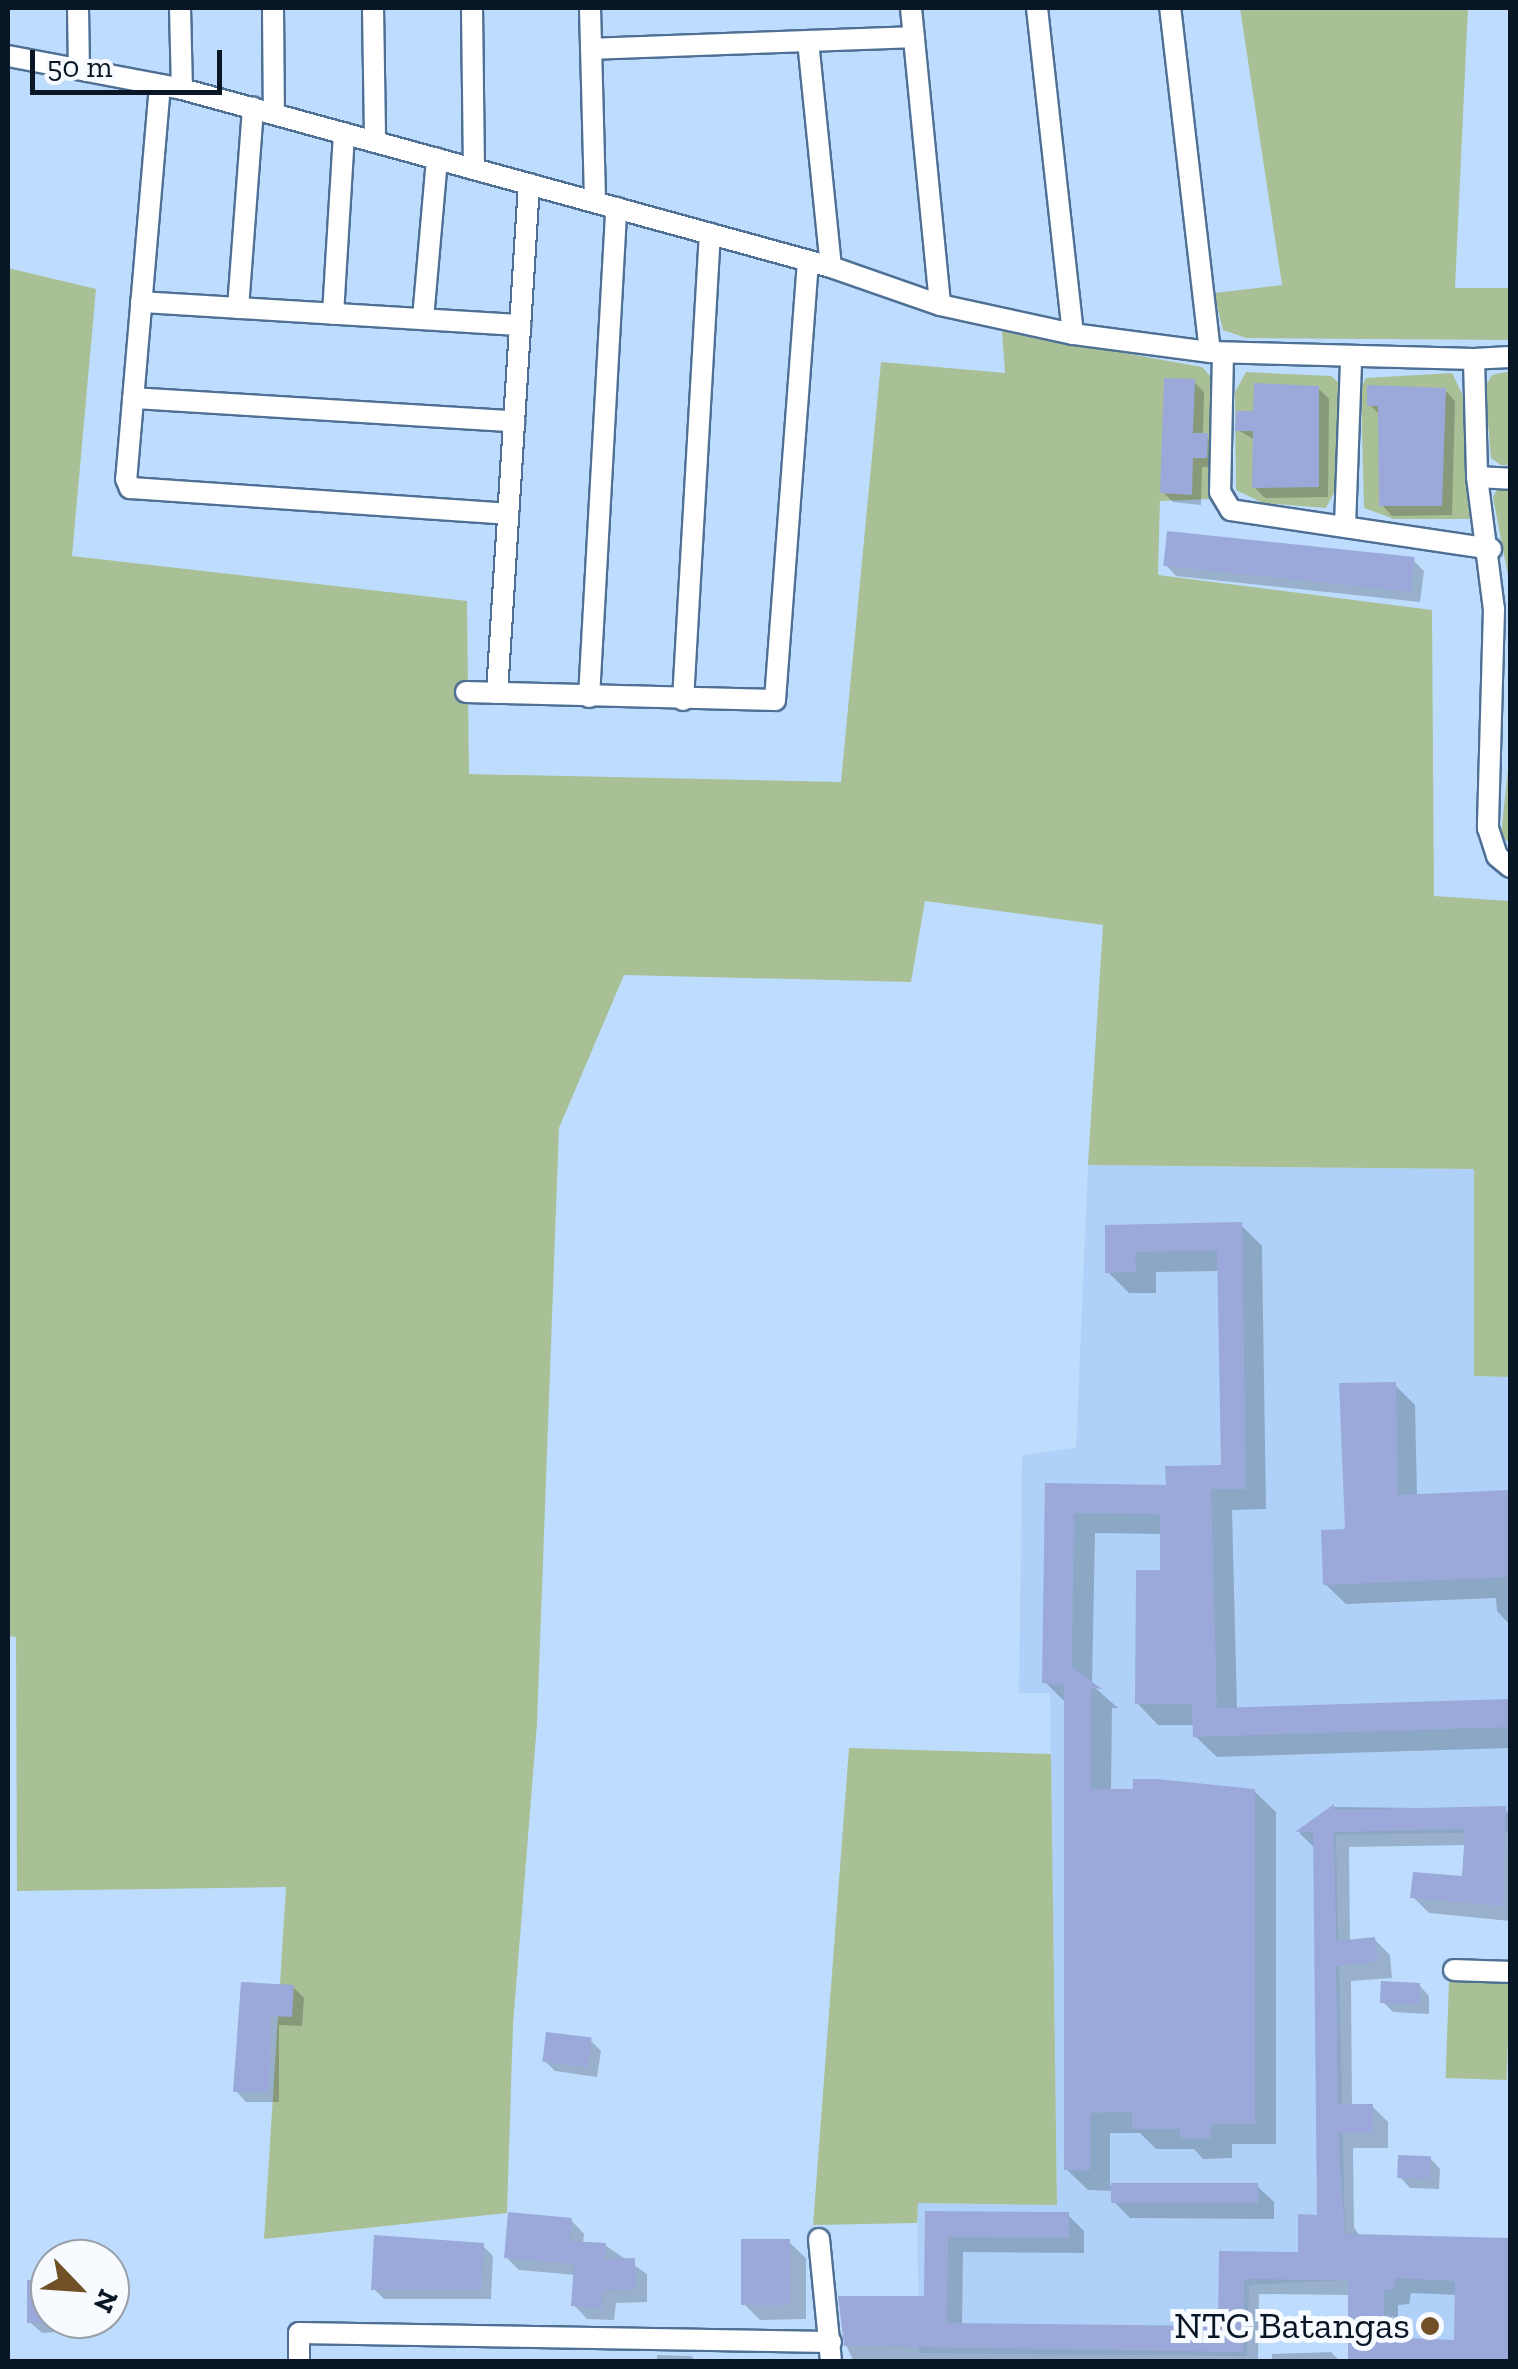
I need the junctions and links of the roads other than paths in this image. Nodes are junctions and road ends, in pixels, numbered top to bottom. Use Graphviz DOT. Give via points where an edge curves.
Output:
graph roads {
  1 [pos="78,8"];
  2 [pos="180,8"];
  3 [pos="273,8"];
  4 [pos="373,8"];
  5 [pos="472,8"];
  6 [pos="590,8"];
  7 [pos="910,8"];
  8 [pos="1036,8"];
  9 [pos="1170,8"];
  10 [pos="914,37"];
  11 [pos="808,41"];
  12 [pos="591,49"];
  13 [pos="8,56"];
  14 [pos="79,69"];
  15 [pos="160,84"];
  16 [pos="182,89"];
  17 [pos="264,111"];
  18 [pos="344,133"];
  19 [pos="375,142"];
  20 [pos="437,159"];
  21 [pos="474,169"];
  22 [pos="529,184"];
  23 [pos="595,202"];
  24 [pos="616,208"];
  25 [pos="710,234"];
  26 [pos="808,261"];
  27 [pos="831,267"];
  28 [pos="141,302"];
  29 [pos="940,305"];
  30 [pos="238,308"];
  31 [pos="333,314"];
  32 [pos="423,319"];
  33 [pos="520,326"];
  34 [pos="1073,334"];
  35 [pos="1216,352"];
  36 [pos="1510,357"];
  37 [pos="1351,359"];
  38 [pos="1474,359"];
  39 [pos="133,398"];
  40 [pos="514,421"];
  41 [pos="1478,477"];
  42 [pos="1510,478"];
  43 [pos="508,514"];
  44 [pos="1345,526"];
  45 [pos="1491,550"];
  46 [pos="1502,610"];
  47 [pos="466,692"];
  48 [pos="497,693"];
  49 [pos="588,697"];
  50 [pos="683,700"];
  51 [pos="1502,734"];
  52 [pos="1510,867"];
  53 [pos="1454,1970"];
  54 [pos="1510,1972"];
  55 [pos="819,2240"];
  56 [pos="831,2352"];
  57 [pos="299,2362"];
  1 -- 14 [label="street"];
  2 -- 16 [label="street"];
  3 -- 17 [label="street"];
  4 -- 19 [label="street"];
  5 -- 21 [label="street"];
  6 -- 12 [label="street"];
  7 -- 10 [label="street"];
  8 -- 34 [label="street"];
  9 -- 35 [label="street"];
  10 -- 11 [label="street"];
  10 -- 29 [label="street"];
  11 -- 12 [label="street"];
  11 -- 27 [label="street"];
  12 -- 23 [label="street"];
  13 -- 14 [label="street"];
  14 -- 15 [label="street"];
  15 -- 16 [label="street"];
  15 -- 28 [label="street"];
  16 -- 17 [label="street"];
  17 -- 18 [label="street"];
  17 -- 30 [label="street"];
  18 -- 19 [label="street"];
  18 -- 31 [label="street"];
  19 -- 20 [label="street"];
  20 -- 21 [label="street"];
  20 -- 32 [label="street"];
  21 -- 22 [label="street"];
  22 -- 23 [label="street"];
  22 -- 33 [label="street"];
  23 -- 24 [label="street"];
  24 -- 25 [label="street"];
  24 -- 49 [label="street"];
  25 -- 26 [label="street"];
  25 -- 50 [label="street"];
  26 -- 27 [label="street"];
  26 -- 50 [label="street" via="779,693 766,704"];
  27 -- 29 [label="street"];
  28 -- 30 [label="street"];
  28 -- 39 [label="street"];
  29 -- 34 [label="street"];
  30 -- 31 [label="street"];
  31 -- 32 [label="street"];
  32 -- 33 [label="street"];
  33 -- 40 [label="street"];
  34 -- 35 [label="street"];
  35 -- 37 [label="street"];
  35 -- 44 [label="street" via="1222,500 1236,513"];
  36 -- 38 [label="street"];
  37 -- 38 [label="street"];
  37 -- 44 [label="street"];
  38 -- 41 [label="street"];
  39 -- 40 [label="street"];
  39 -- 43 [label="street" via="126,479 140,494"];
  40 -- 43 [label="street"];
  41 -- 42 [label="street"];
  41 -- 45 [label="street"];
  43 -- 48 [label="street"];
  44 -- 45 [label="street"];
  45 -- 46 [label="street"];
  46 -- 51 [label="street"];
  47 -- 48 [label="street"];
  48 -- 49 [label="street"];
  49 -- 50 [label="street"];
  51 -- 52 [label="street" via="1488,828 1496,856"];
  53 -- 54 [label="street"];
  55 -- 56 [label="street"];
  56 -- 57 [label="street" via="299,2333"];
}
